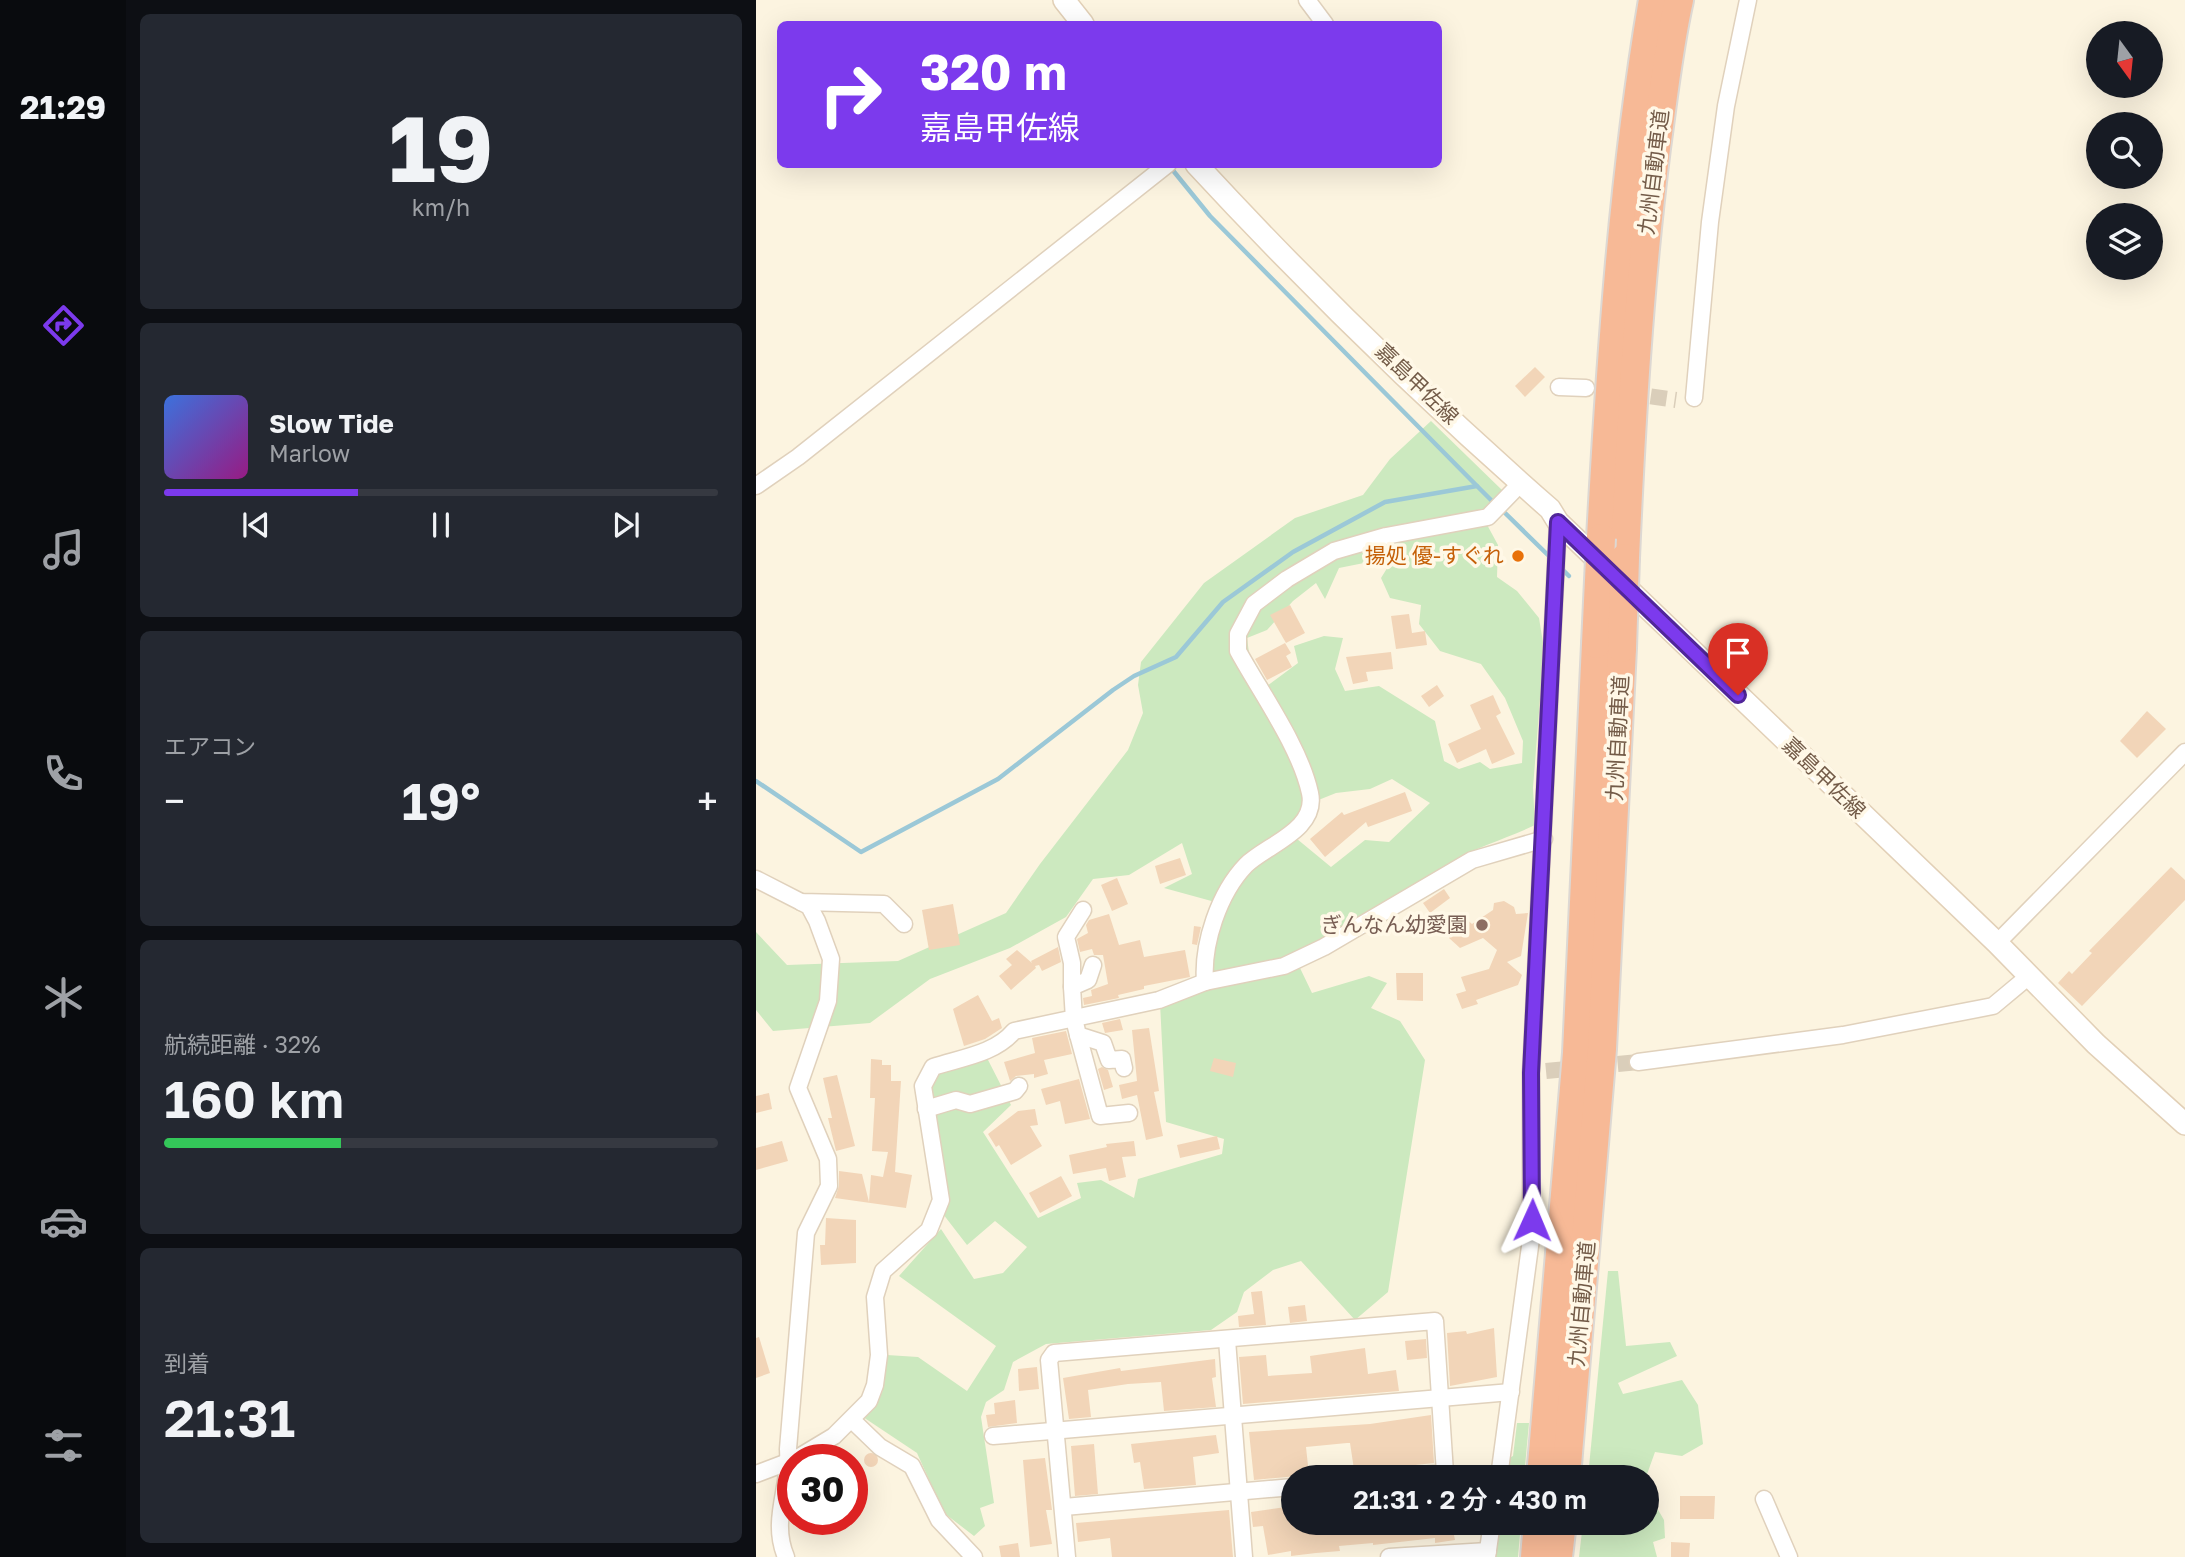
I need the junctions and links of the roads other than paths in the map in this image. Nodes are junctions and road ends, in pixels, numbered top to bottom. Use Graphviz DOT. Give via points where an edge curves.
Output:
graph roads {
  1 [pos="1064,0"];
  2 [pos="1307,0"];
  3 [pos="1653,0"];
  4 [pos="1679,0"];
  5 [pos="1748,0"];
  6 [pos="1081,21"];
  7 [pos="1323,21"];
  8 [pos="1164,168"];
  9 [pos="1200,168"];
  10 [pos="1559,387"];
  11 [pos="1586,388"];
  12 [pos="1694,398"];
  13 [pos="756,486"];
  14 [pos="1516,488"];
  15 [pos="1558,522"];
  16 [pos="1609,646"];
  17 [pos="2185,751"];
  18 [pos="1544,839"];
  19 [pos="756,879"];
  20 [pos="801,902"];
  21 [pos="1083,910"];
  22 [pos="904,924"];
  23 [pos="1997,943"];
  24 [pos="1093,965"];
  25 [pos="2029,976"];
  26 [pos="1205,982"];
  27 [pos="1072,988"];
  28 [pos="1073,1018"];
  29 [pos="1078,1035"];
  30 [pos="1638,1062"];
  31 [pos="1124,1068"];
  32 [pos="1019,1086"];
  33 [pos="926,1109"];
  34 [pos="1129,1113"];
  35 [pos="2185,1124"];
  36 [pos="1227,1340"];
  37 [pos="1511,1392"];
  38 [pos="1441,1398"];
  39 [pos="1233,1415"];
  40 [pos="852,1420"];
  41 [pos="1054,1432"];
  42 [pos="992,1436"];
  43 [pos="793,1444"];
  44 [pos="821,1444"];
  45 [pos="1445,1465"];
  46 [pos="1501,1465"];
  47 [pos="1542,1465"];
  48 [pos="1567,1465"];
  49 [pos="777,1466"];
  50 [pos="756,1474"];
  51 [pos="1281,1488"];
  52 [pos="1240,1492"];
  53 [pos="1764,1499"];
  54 [pos="1064,1507"];
  55 [pos="780,1535"];
  56 [pos="1490,1535"];
  57 [pos="1537,1535"];
  58 [pos="1561,1535"];
  59 [pos="1487,1554"];
  60 [pos="786,1557"];
  61 [pos="974,1557"];
  62 [pos="1068,1557"];
  63 [pos="1244,1557"];
  64 [pos="1389,1557"];
  65 [pos="1535,1557"];
  66 [pos="1558,1557"];
  67 [pos="1789,1557"];
  1 -- 6 [label="main road"];
  2 -- 7 [label="street"];
  3 -- 16 [label="highway, 九州自動車道, bridge" via="1637,94 1609,395 1601,538"];
  4 -- 16 [label="highway, 九州自動車道, bridge" via="1646,232 1625,558"];
  5 -- 12 [label="street" via="1726,106 1710,222"];
  8 -- 13 [label="street"];
  9 -- 14 [label="main road, 嘉島甲佐線"];
  10 -- 11 [label="street"];
  14 -- 15 [label="main road, 嘉島甲佐線" via="1550,509"];
  14 -- 26 [label="street" via="1488,517 1334,551 1254,604 1238,634 1238,651 1293,749 1311,796 1306,816 1291,834 1246,864 1225,894 1213,926"];
  15 -- 18 [label="street"];
  15 -- 23 [label="main road, 嘉島甲佐線"];
  16 -- 47 [label="highway, 九州自動車道"];
  16 -- 48 [label="highway, 九州自動車道" via="1601,1062"];
  17 -- 23 [label="street"];
  18 -- 26 [label="street" via="1472,860 1284,966"];
  18 -- 37 [label="street" via="1531,1238"];
  19 -- 20 [label="street"];
  20 -- 22 [label="street" via="884,904"];
  20 -- 43 [label="street" via="809,906 831,958 828,1001 798,1088 828,1159 829,1186 806,1233"];
  21 -- 27 [label="street" via="1066,937"];
  23 -- 25 [label="main road, 嘉島甲佐線"];
  24 -- 27 [label="street" via="1088,980"];
  25 -- 30 [label="street" via="1993,1006 1843,1035"];
  25 -- 35 [label="main road, 嘉島甲佐線"];
  26 -- 28 [label="street" via="1159,1000"];
  27 -- 28 [label="street"];
  28 -- 29 [label="street"];
  28 -- 33 [label="street" via="1014,1031 992,1048 933,1067 923,1086"];
  29 -- 31 [label="street" via="1103,1043 1109,1060 1122,1059"];
  29 -- 34 [label="street" via="1100,1116"];
  32 -- 33 [label="street" via="970,1104 956,1100"];
  33 -- 40 [label="street" via="941,1200 929,1230 883,1271 875,1297 879,1354 875,1385 869,1401"];
  36 -- 38 [label="street" via="1435,1321"];
  36 -- 39 [label="street"];
  36 -- 41 [label="street" via="1054,1353 1049,1360"];
  37 -- 38 [label="street"];
  37 -- 46 [label="street"];
  38 -- 39 [label="street"];
  38 -- 45 [label="street"];
  39 -- 41 [label="street"];
  39 -- 52 [label="street"];
  40 -- 44 [label="street"];
  40 -- 61 [label="street" via="880,1447 912,1466 939,1520"];
  41 -- 42 [label="street"];
  41 -- 54 [label="street"];
  49 -- 50 [label="street"];
  51 -- 52 [label="street"];
  52 -- 54 [label="street"];
  52 -- 63 [label="street"];
  53 -- 67 [label="street"];
  54 -- 62 [label="street"];
  55 -- 60 [label="street"];
  56 -- 59 [label="street"];
  57 -- 65 [label="highway"];
  58 -- 66 [label="highway"];
  59 -- 64 [label="street"];
}
